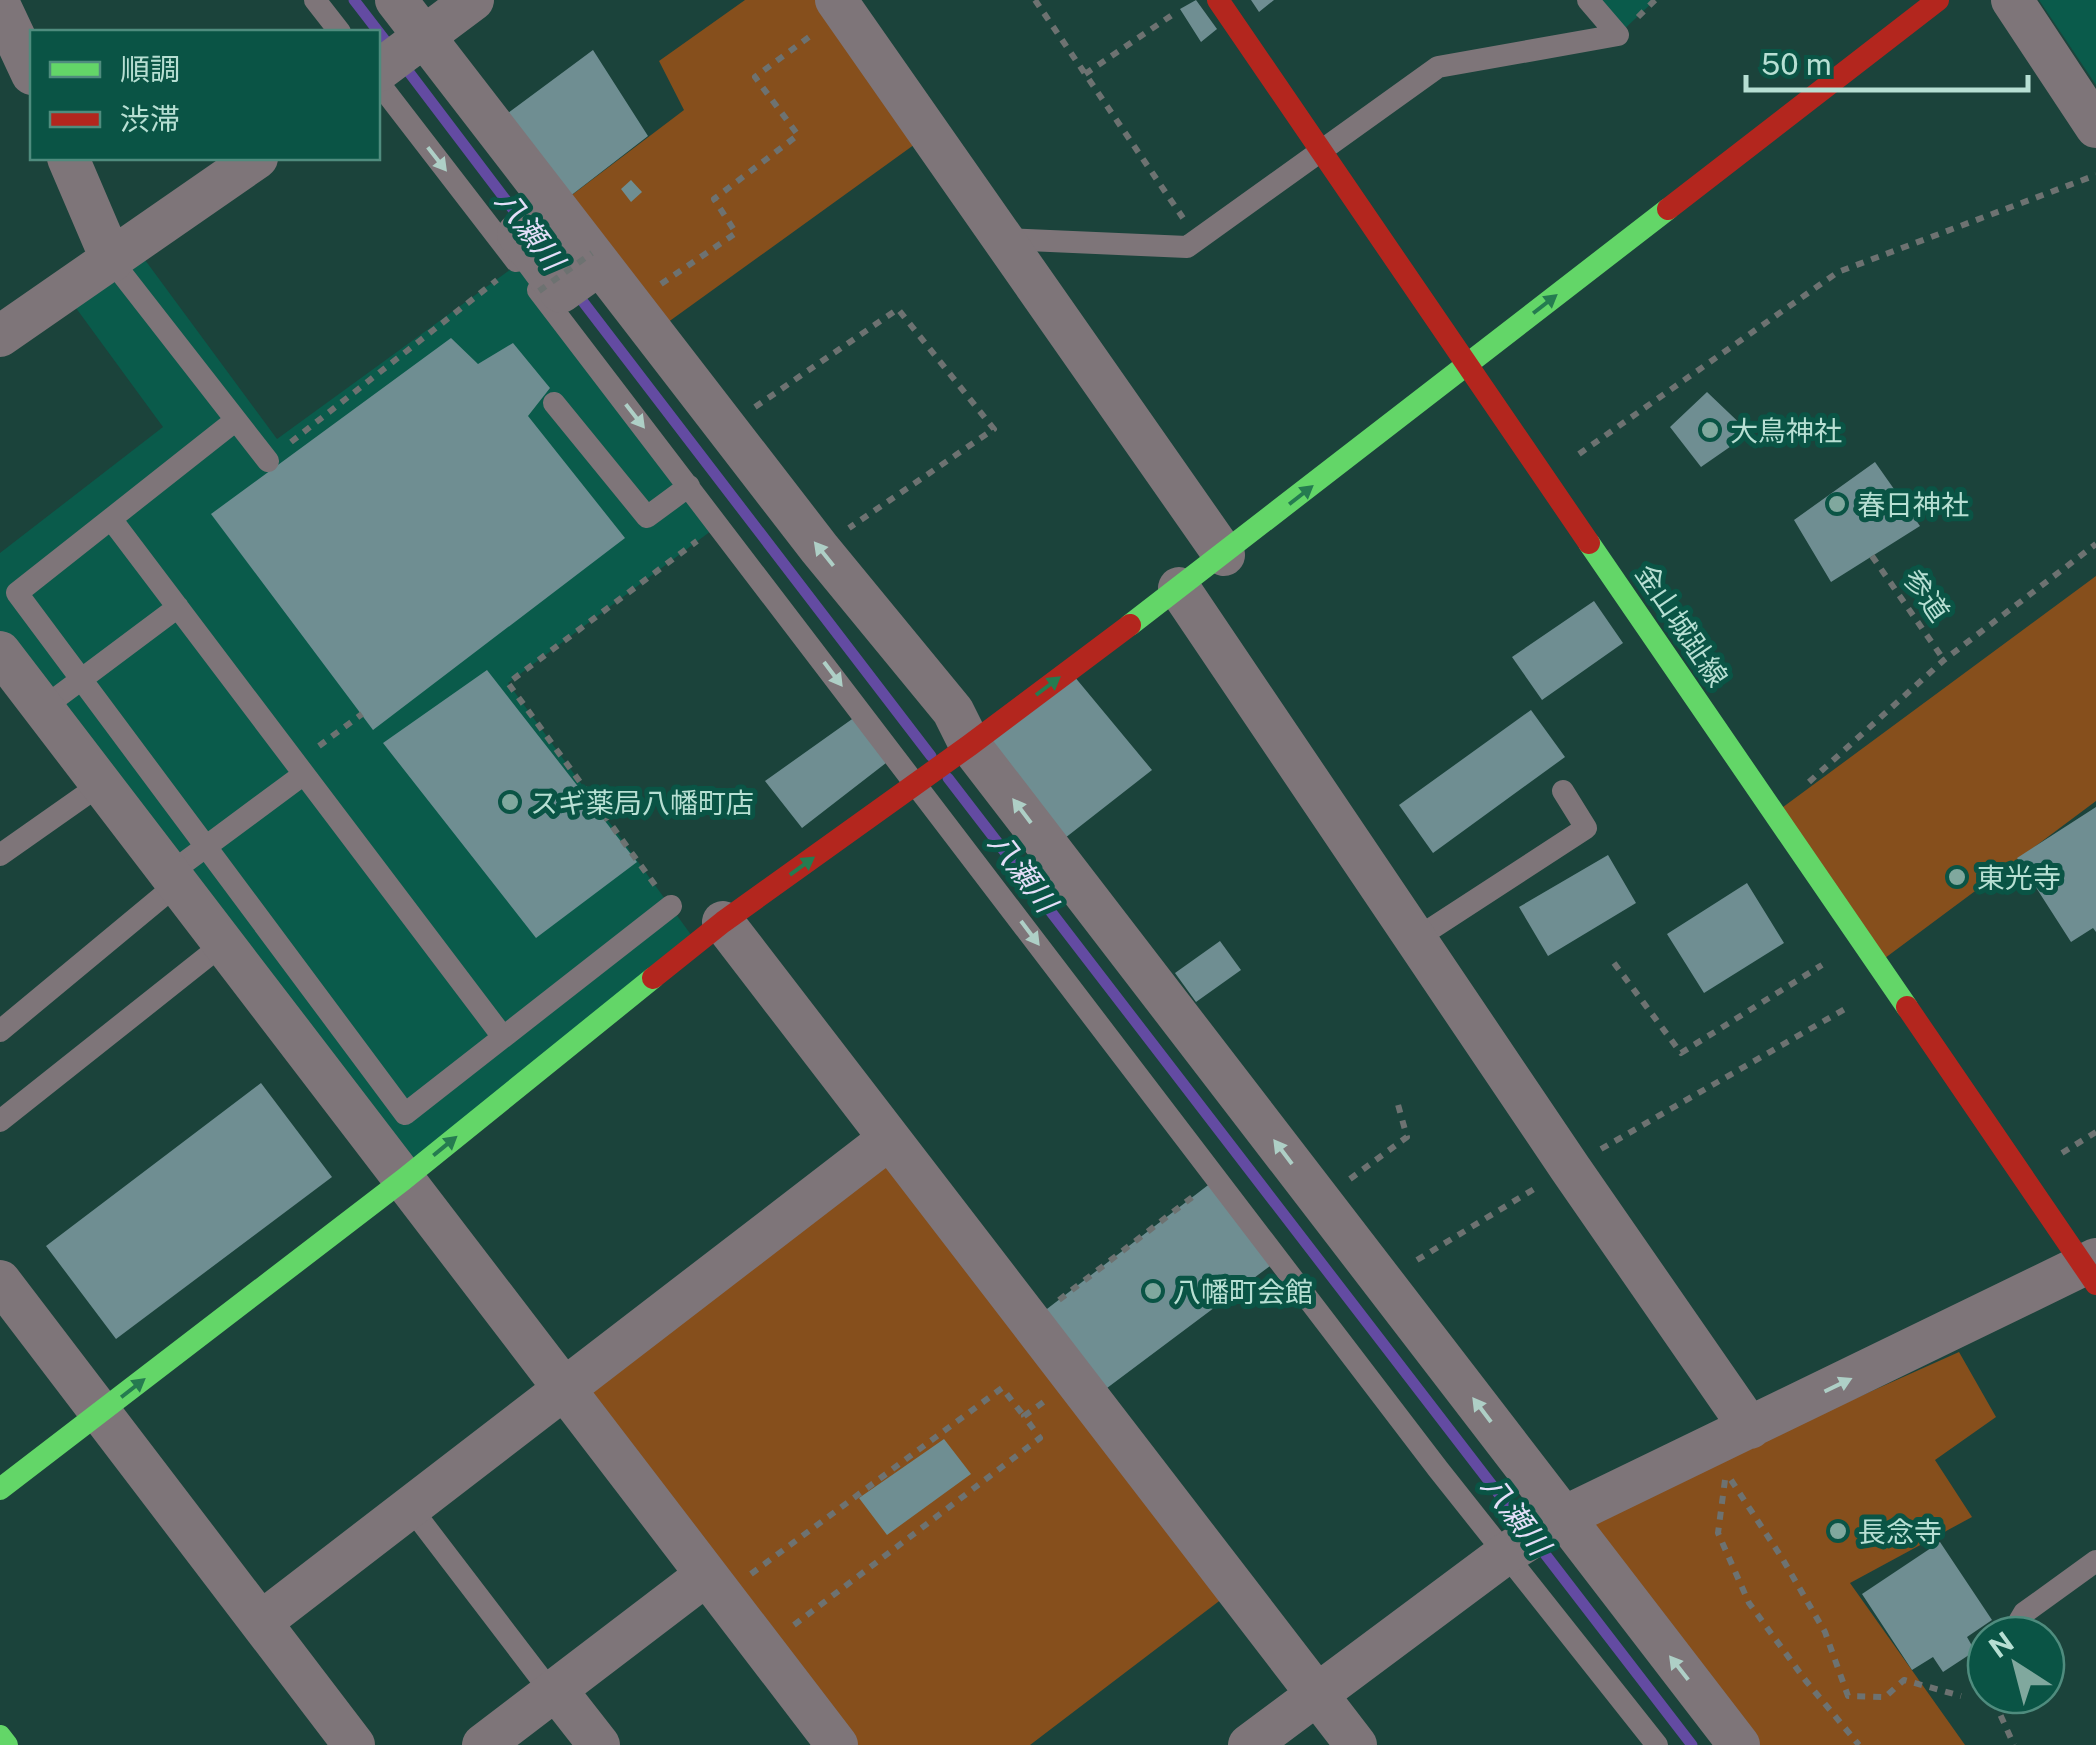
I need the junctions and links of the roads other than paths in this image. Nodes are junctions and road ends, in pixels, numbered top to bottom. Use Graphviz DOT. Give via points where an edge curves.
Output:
graph roads {
  1 [pos="315,0"];
  2 [pos="396,0"];
  3 [pos="473,0"];
  4 [pos="1218,0"];
  5 [pos="1588,0"];
  6 [pos="1938,0"];
  7 [pos="2012,0"];
  8 [pos="840,5"];
  9 [pos="0,6"];
  10 [pos="338,30"];
  11 [pos="424,36"];
  12 [pos="380,69"];
  13 [pos="30,70"];
  14 [pos="380,84"];
  15 [pos="2096,127"];
  16 [pos="1320,149"];
  17 [pos="69,160"];
  18 [pos="254,160"];
  19 [pos="1003,239"];
  20 [pos="112,262"];
  21 [pos="0,336"];
  22 [pos="1468,364"];
  23 [pos="554,403"];
  24 [pos="236,420"];
  25 [pos="268,460"];
  26 [pos="689,486"];
  27 [pos="111,519"];
  28 [pos="1224,554"];
  29 [pos="1180,588"];
  30 [pos="178,607"];
  31 [pos="0,652"];
  32 [pos="81,679"];
  33 [pos="43,708"];
  34 [pos="970,745"];
  35 [pos="304,774"];
  36 [pos="917,783"];
  37 [pos="101,784"];
  38 [pos="1563,791"];
  39 [pos="206,848"];
  40 [pos="0,855"];
  41 [pos="172,879"];
  42 [pos="671,906"];
  43 [pos="723,922"];
  44 [pos="1418,938"];
  45 [pos="223,944"];
  46 [pos="580,978"];
  47 [pos="610,1013"];
  48 [pos="0,1031"];
  49 [pos="503,1037"];
  50 [pos="0,1121"];
  51 [pos="889,1139"];
  52 [pos="403,1180"];
  53 [pos="2092,1270"];
  54 [pos="0,1281"];
  55 [pos="564,1389"];
  56 [pos="102,1412"];
  57 [pos="1750,1428"];
  58 [pos="0,1490"];
  59 [pos="410,1507"];
  60 [pos="1564,1517"];
  61 [pos="1504,1555"];
  62 [pos="2096,1562"];
  63 [pos="714,1585"];
  64 [pos="2023,1615"];
  65 [pos="261,1622"];
  66 [pos="554,1691"];
  67 [pos="1316,1694"];
  68 [pos="0,1736"];
  69 [pos="6,1745"];
  70 [pos="354,1745"];
  71 [pos="483,1745"];
  72 [pos="599,1745"];
  73 [pos="837,1745"];
  74 [pos="1248,1745"];
  75 [pos="1356,1745"];
  76 [pos="1657,1745"];
  77 [pos="1739,1745"];
  1 -- 10 [label="lane"];
  2 -- 11 [label="street"];
  3 -- 11 [label="street"];
  4 -- 16 [label="street, 金山城趾線"];
  5 -- 16 [label="lane" via="1618,34 1438,67"];
  22 -- 6 [label="street, one-way"];
  7 -- 15 [label="street"];
  8 -- 19 [label="street"];
  9 -- 13 [label="street"];
  11 -- 12 [label="street"];
  34 -- 11 [label="street, one-way" via="953,710 819,548"];
  14 -- 26 [label="lane, one-way" via="518,249 539,291"];
  16 -- 19 [label="lane" via="1186,247"];
  16 -- 22 [label="street, 金山城趾線"];
  17 -- 20 [label="street"];
  18 -- 20 [label="street"];
  19 -- 28 [label="street"];
  20 -- 21 [label="street"];
  20 -- 24 [label="lane"];
  28 -- 22 [label="street, one-way"];
  22 -- 53 [label="street, 金山城趾線"];
  23 -- 26 [label="lane" via="647,516"];
  24 -- 25 [label="lane"];
  24 -- 27 [label="lane"];
  26 -- 36 [label="lane, one-way"];
  27 -- 30 [label="lane"];
  27 -- 32 [label="lane" via="17,594"];
  28 -- 29 [label="street"];
  34 -- 29 [label="street, one-way"];
  29 -- 44 [label="street"];
  30 -- 32 [label="lane"];
  30 -- 35 [label="lane"];
  31 -- 33 [label="street"];
  32 -- 33 [label="lane"];
  32 -- 39 [label="lane"];
  33 -- 37 [label="street"];
  34 -- 36 [label="street"];
  60 -- 34 [label="street, one-way"];
  35 -- 39 [label="lane"];
  35 -- 49 [label="lane"];
  43 -- 36 [label="street, one-way"];
  36 -- 61 [label="lane, one-way"];
  37 -- 40 [label="lane"];
  37 -- 41 [label="street"];
  38 -- 44 [label="lane" via="1586,828"];
  39 -- 41 [label="lane"];
  39 -- 49 [label="lane" via="405,1114"];
  41 -- 45 [label="street"];
  41 -- 48 [label="lane"];
  42 -- 46 [label="lane"];
  43 -- 47 [label="street"];
  43 -- 51 [label="street"];
  44 -- 57 [label="street"];
  45 -- 50 [label="lane"];
  45 -- 52 [label="street"];
  46 -- 47 [label="lane"];
  46 -- 49 [label="lane"];
  52 -- 47 [label="street, one-way"];
  51 -- 55 [label="street"];
  51 -- 67 [label="street"];
  52 -- 55 [label="street"];
  56 -- 52 [label="street, one-way"];
  57 -- 53 [label="street, one-way"];
  54 -- 56 [label="street"];
  55 -- 59 [label="street"];
  55 -- 63 [label="street"];
  56 -- 58 [label="street"];
  56 -- 65 [label="street"];
  57 -- 60 [label="street"];
  59 -- 65 [label="street"];
  59 -- 66 [label="lane"];
  60 -- 61 [label="street"];
  77 -- 60 [label="street, one-way"];
  61 -- 67 [label="street"];
  61 -- 76 [label="lane"];
  62 -- 64 [label="lane"];
  63 -- 66 [label="street"];
  63 -- 73 [label="street"];
  65 -- 70 [label="street"];
  66 -- 71 [label="street"];
  66 -- 72 [label="street"];
  67 -- 74 [label="street"];
  67 -- 75 [label="street"];
  68 -- 69 [label="street"];
}
